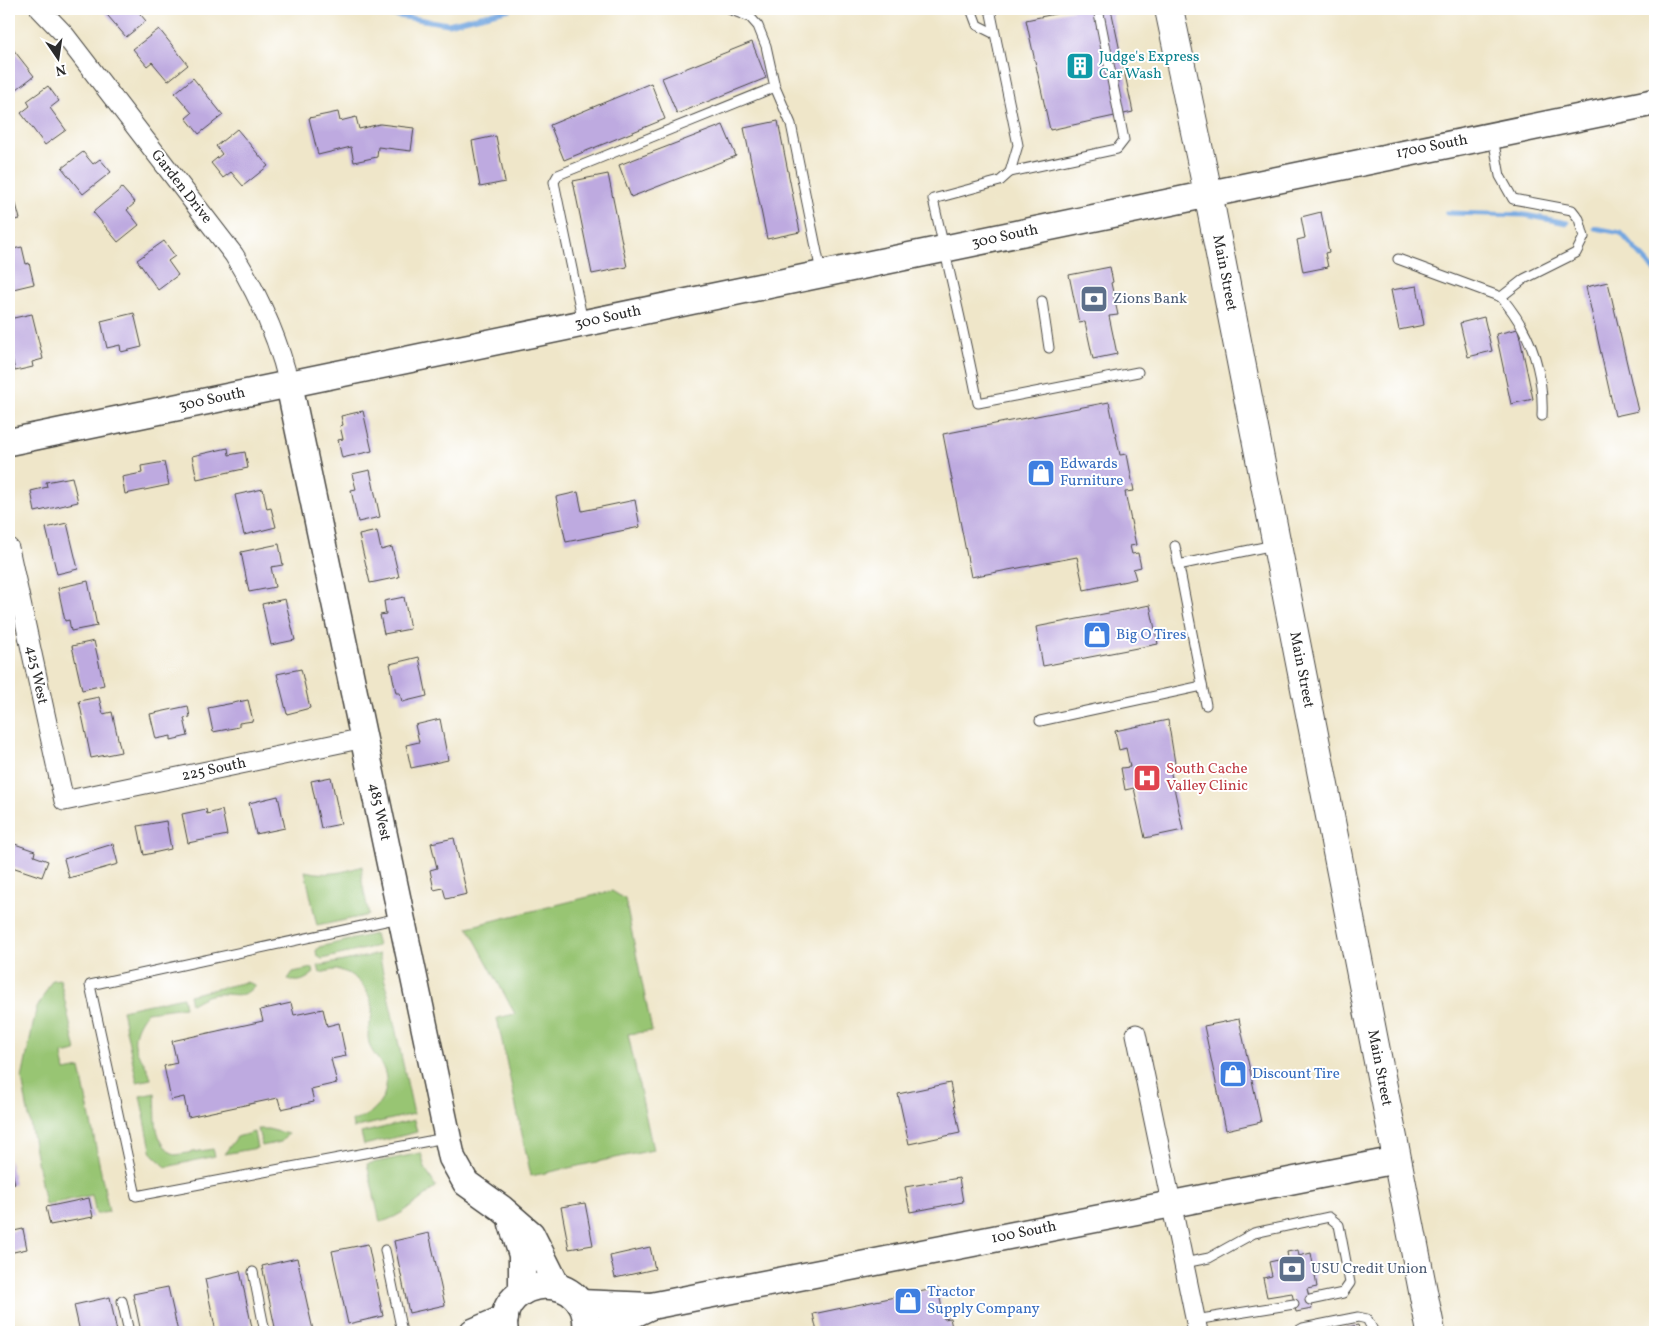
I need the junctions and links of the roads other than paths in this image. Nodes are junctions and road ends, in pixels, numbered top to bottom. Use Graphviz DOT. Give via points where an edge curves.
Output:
graph roads {
  1 [pos="40,9"];
  2 [pos="729,9"];
  3 [pos="972,9"];
  4 [pos="990,9"];
  5 [pos="1098,9"];
  6 [pos="1169,9"];
  7 [pos="994,33"];
  8 [pos="775,87"];
  9 [pos="1655,102"];
  10 [pos="1492,135"];
  11 [pos="1010,172"];
  12 [pos="1208,193"];
  13 [pos="944,250"];
  14 [pos="1398,259"];
  15 [pos="821,274"];
  16 [pos="1501,297"];
  17 [pos="1042,301"];
  18 [pos="583,323"];
  19 [pos="1048,348"];
  20 [pos="1138,372"];
  21 [pos="289,384"];
  22 [pos="1542,416"];
  23 [pos="9,442"];
  24 [pos="1277,544"];
  25 [pos="1175,546"];
  26 [pos="9,548"];
  27 [pos="1178,565"];
  28 [pos="1202,686"];
  29 [pos="1206,705"];
  30 [pos="1040,722"];
  31 [pos="364,738"];
  32 [pos="64,801"];
  33 [pos="401,917"];
  34 [pos="1136,1034"];
  35 [pos="448,1137"];
  36 [pos="1397,1160"];
  37 [pos="1171,1204"];
  38 [pos="510,1216"];
  39 [pos="385,1250"];
  40 [pos="1184,1263"];
  41 [pos="253,1272"];
  42 [pos="557,1286"];
  43 [pos="522,1292"];
  44 [pos="1310,1300"];
  45 [pos="122,1301"];
  46 [pos="580,1303"];
  47 [pos="1294,1304"];
  48 [pos="651,1306"];
  49 [pos="505,1325"];
  50 [pos="1196,1326"];
  51 [pos="129,1332"];
  52 [pos="265,1332"];
  53 [pos="402,1332"];
  54 [pos="474,1332"];
  55 [pos="586,1332"];
  56 [pos="596,1332"];
  57 [pos="1296,1332"];
  58 [pos="1374,1332"];
  59 [pos="1431,1332"];
  1 -- 21 [label="street, Garden Drive" via="64,34 234,255 256,290 280,348"];
  2 -- 8 [label="lane" via="750,17 758,26"];
  3 -- 7 [label="lane" via="977,25"];
  4 -- 7 [label="lane"];
  5 -- 11 [label="lane" via="1124,140 1117,149"];
  6 -- 12 [label="main road, Main Street"];
  7 -- 11 [label="lane" via="1018,146"];
  8 -- 15 [label="lane" via="791,124"];
  8 -- 18 [label="lane" via="558,175 554,182"];
  9 -- 10 [label="street, 1700 South"];
  10 -- 12 [label="street, 1700 South"];
  10 -- 16 [label="lane" via="1500,176 1513,199 1572,210 1579,219 1584,237 1576,253 1524,279"];
  11 -- 13 [label="lane" via="1000,181 933,199"];
  12 -- 13 [label="street, 300 South"];
  12 -- 24 [label="main road, Main Street"];
  13 -- 15 [label="street, 300 South"];
  13 -- 20 [label="lane" via="962,317 978,403"];
  14 -- 16 [label="lane"];
  15 -- 18 [label="street, 300 South"];
  16 -- 22 [label="lane" via="1517,316 1532,345 1543,391"];
  17 -- 19 [label="lane"];
  18 -- 21 [label="street, 300 South"];
  21 -- 23 [label="street, 300 South"];
  21 -- 31 [label="street, 485 West"];
  24 -- 27 [label="lane"];
  24 -- 36 [label="main road, Main Street"];
  25 -- 27 [label="lane"];
  26 -- 32 [label="street, 425 West"];
  27 -- 28 [label="lane"];
  28 -- 29 [label="lane"];
  28 -- 30 [label="lane"];
  31 -- 32 [label="street, 225 South"];
  31 -- 33 [label="street, 485 West"];
  33 -- 35 [label="street, 485 West"];
  33 -- 35 [label="lane" via="90,985 136,1196"];
  34 -- 37 [label="street"];
  35 -- 38 [label="street, 485 West" via="452,1158 466,1183"];
  36 -- 37 [label="street, 100 South"];
  36 -- 59 [label="main road, Main Street"];
  37 -- 40 [label="street"];
  37 -- 48 [label="street, 100 South"];
  38 -- 42 [label="street, 485 West" via="531,1234"];
  38 -- 43 [label="street" via="522,1255"];
  39 -- 53 [label="lane"];
  40 -- 44 [label="lane" via="1209,1258 1254,1233 1329,1217 1339,1225 1350,1283 1343,1292"];
  40 -- 50 [label="street"];
  41 -- 52 [label="lane"];
  42 -- 43 [label="street" via="544,1285"];
  42 -- 46 [label="street"];
  43 -- 49 [label="street" via="514,1300"];
  45 -- 51 [label="lane"];
  46 -- 48 [label="street, 100 South"];
  46 -- 55 [label="street" via="585,1313"];
  47 -- 50 [label="lane"];
  48 -- 56 [label="street, 100 South"];
  49 -- 54 [label="street"];
  57 -- 58 [label="lane" via="1358,1317 1367,1319"];
}
